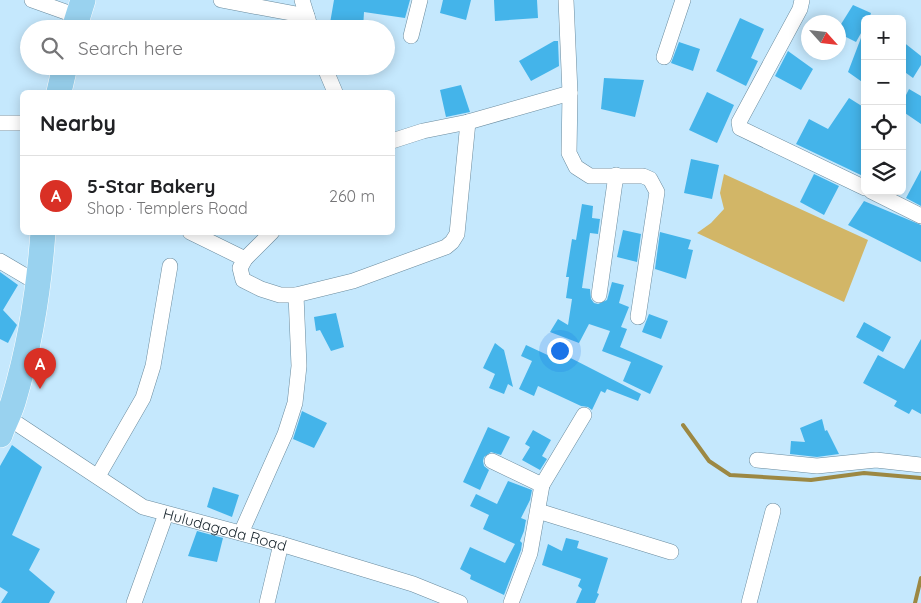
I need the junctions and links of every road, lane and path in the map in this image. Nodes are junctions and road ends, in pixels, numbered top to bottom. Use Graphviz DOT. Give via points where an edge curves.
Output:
graph roads {
  1 [pos="32,0"];
  2 [pos="221,0"];
  3 [pos="302,0"];
  4 [pos="420,0"];
  5 [pos="566,0"];
  6 [pos="683,0"];
  7 [pos="802,0"];
  8 [pos="78,15"];
  9 [pos="301,20"];
  10 [pos="308,20"];
  11 [pos="411,36"];
  12 [pos="664,57"];
  13 [pos="63,75"];
  14 [pos="328,75"];
  15 [pos="59,90"];
  16 [pos="334,90"];
  17 [pos="570,93"];
  18 [pos="468,122"];
  19 [pos="0,123"];
  20 [pos="20,123"];
  21 [pos="395,140"];
  22 [pos="616,175"];
  23 [pos="861,186"];
  24 [pos="879,195"];
  25 [pos="921,216"];
  26 [pos="43,235"];
  27 [pos="196,235"];
  28 [pos="269,235"];
  29 [pos="245,259"];
  30 [pos="0,261"];
  31 [pos="170,266"];
  32 [pos="39,284"];
  33 [pos="296,295"];
  34 [pos="599,295"];
  35 [pos="638,317"];
  36 [pos="5,411"];
  37 [pos="584,415"];
  38 [pos="757,460"];
  39 [pos="492,461"];
  40 [pos="921,465"];
  41 [pos="98,476"];
  42 [pos="542,485"];
  43 [pos="538,511"];
  44 [pos="773,512"];
  45 [pos="166,514"];
  46 [pos="241,533"];
  47 [pos="281,544"];
  48 [pos="671,552"];
  49 [pos="134,603"];
  50 [pos="267,603"];
  51 [pos="460,603"];
  52 [pos="511,603"];
  53 [pos="749,603"];
  1 -- 8 [label="street"];
  2 -- 9 [label="street"];
  3 -- 10 [label="street"];
  4 -- 11 [label="street"];
  5 -- 17 [label="street"];
  6 -- 12 [label="street"];
  7 -- 23 [label="street" via="739,122 740,128"];
  13 -- 15 [label="main road"];
  14 -- 16 [label="street"];
  17 -- 18 [label="street"];
  17 -- 22 [label="street" via="569,154 576,167 590,176"];
  18 -- 21 [label="street"];
  18 -- 33 [label="street" via="458,234 452,242 353,281"];
  19 -- 20 [label="street"];
  22 -- 34 [label="street"];
  22 -- 35 [label="street" via="643,176 650,179 657,192"];
  24 -- 25 [label="street"];
  26 -- 32 [label="main road"];
  27 -- 29 [label="street"];
  28 -- 29 [label="street"];
  29 -- 33 [label="street" via="240,268 243,280 280,295"];
  30 -- 32 [label="street"];
  31 -- 41 [label="street" via="153,366 143,398"];
  32 -- 36 [label="main road" via="28,340"];
  33 -- 46 [label="street" via="299,366 295,403 285,434"];
  36 -- 41 [label="street, Huludagoda Road"];
  37 -- 42 [label="street"];
  38 -- 40 [label="street" via="817,466 876,460"];
  39 -- 42 [label="street"];
  41 -- 45 [label="street, Huludagoda Road" via="143,507"];
  42 -- 43 [label="street"];
  43 -- 48 [label="street"];
  43 -- 52 [label="street" via="530,553"];
  44 -- 53 [label="street"];
  45 -- 46 [label="street, Huludagoda Road"];
  45 -- 49 [label="street"];
  46 -- 47 [label="street, Huludagoda Road"];
  47 -- 50 [label="street"];
  47 -- 51 [label="street, Huludagoda Road" via="413,584"];
}
